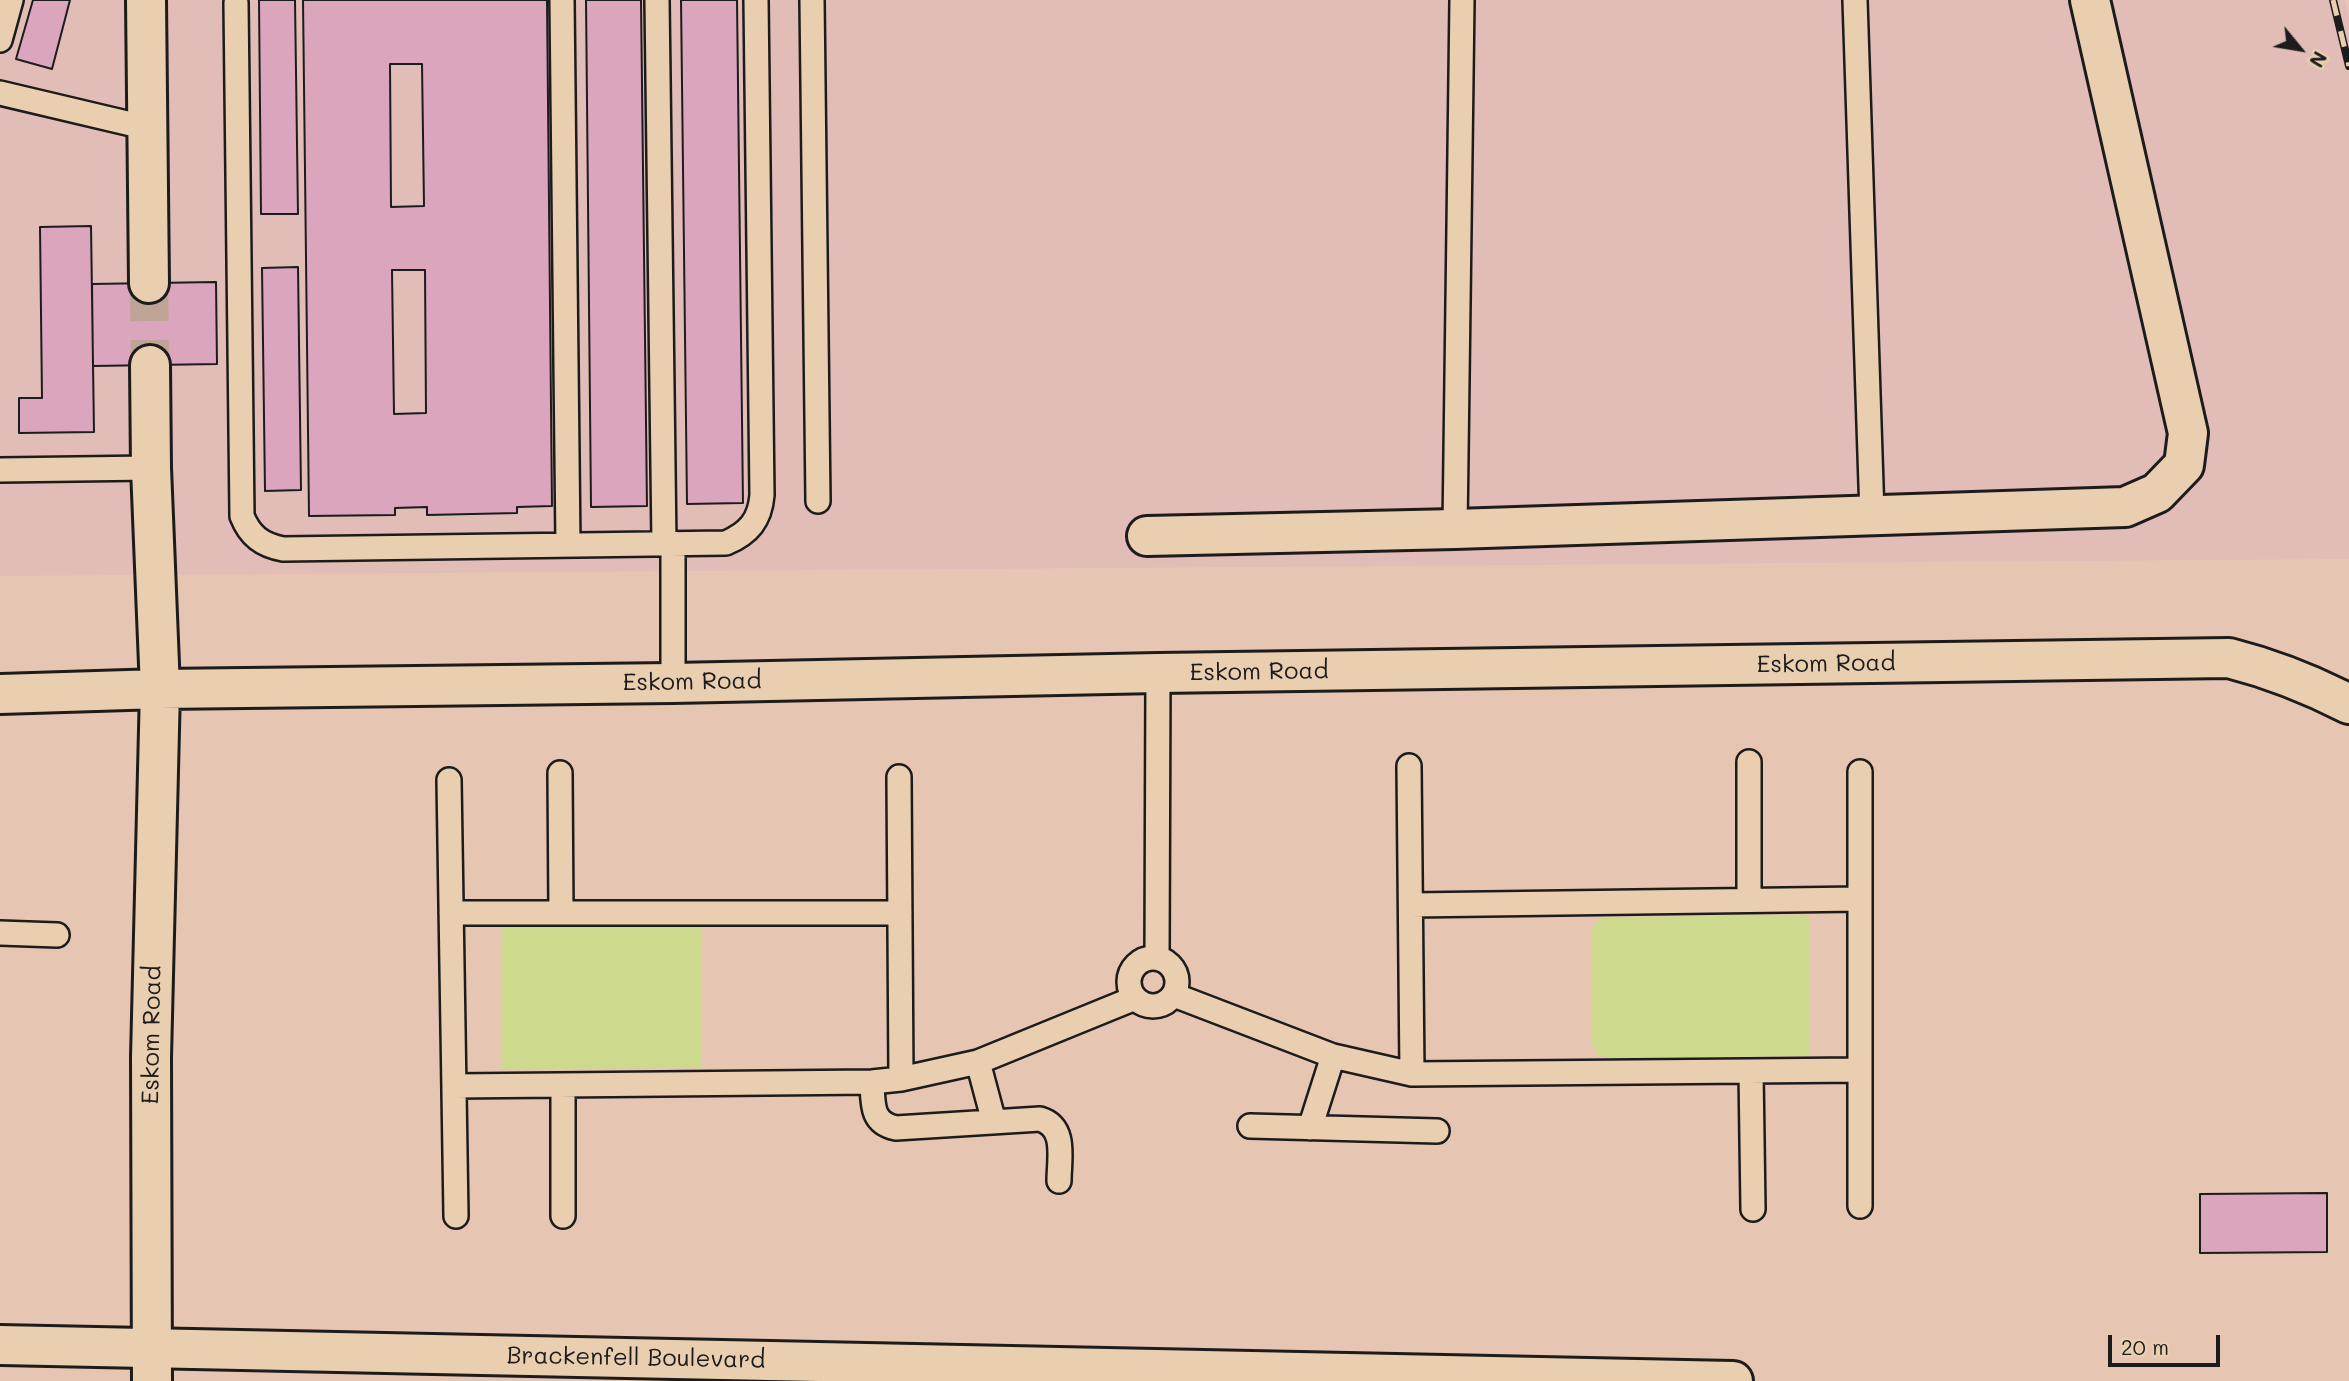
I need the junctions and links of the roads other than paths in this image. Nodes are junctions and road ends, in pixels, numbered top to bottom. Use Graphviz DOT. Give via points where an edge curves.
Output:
graph roads {
  1 [pos="11,0"];
  2 [pos="146,0"];
  3 [pos="562,0"];
  4 [pos="657,0"];
  5 [pos="756,0"];
  6 [pos="812,0"];
  7 [pos="1462,0"];
  8 [pos="1855,0"];
  9 [pos="2090,0"];
  10 [pos="236,3"];
  11 [pos="0,40"];
  12 [pos="0,93"];
  13 [pos="148,128"];
  14 [pos="149,283"];
  15 [pos="150,365"];
  16 [pos="151,468"];
  17 [pos="0,470"];
  18 [pos="818,501"];
  19 [pos="1872,515"];
  20 [pos="1455,529"];
  21 [pos="1147,536"];
  22 [pos="668,544"];
  23 [pos="568,545"];
  24 [pos="1158,673"];
  25 [pos="673,683"];
  26 [pos="160,688"];
  27 [pos="0,694"];
  28 [pos="2349,704"];
  29 [pos="1749,762"];
  30 [pos="1409,766"];
  31 [pos="559,772"];
  32 [pos="1860,772"];
  33 [pos="899,777"];
  34 [pos="449,780"];
  35 [pos="1860,899"];
  36 [pos="1749,900"];
  37 [pos="1411,905"];
  38 [pos="451,913"];
  39 [pos="561,913"];
  40 [pos="900,913"];
  41 [pos="0,933"];
  42 [pos="57,935"];
  43 [pos="1157,958"];
  44 [pos="1174,995"];
  45 [pos="1135,998"];
  46 [pos="1333,1056"];
  47 [pos="978,1062"];
  48 [pos="1860,1070"];
  49 [pos="1751,1071"];
  50 [pos="1412,1074"];
  51 [pos="901,1079"];
  52 [pos="872,1082"];
  53 [pos="563,1085"];
  54 [pos="454,1086"];
  55 [pos="994,1122"];
  56 [pos="1250,1126"];
  57 [pos="1310,1128"];
  58 [pos="1437,1131"];
  59 [pos="1059,1181"];
  60 [pos="1860,1206"];
  61 [pos="1753,1209"];
  62 [pos="456,1216"];
  63 [pos="563,1216"];
  64 [pos="0,1345"];
  65 [pos="152,1364"];
  66 [pos="1733,1381"];
  1 -- 11 [label="lane"];
  2 -- 13 [label="street"];
  3 -- 23 [label="lane"];
  4 -- 22 [label="lane"];
  5 -- 22 [label="lane" via="761,507 751,527 726,543"];
  6 -- 18 [label="lane"];
  7 -- 20 [label="lane"];
  8 -- 19 [label="lane"];
  9 -- 19 [label="street" via="2188,433 2184,465 2157,493 2125,507"];
  10 -- 23 [label="lane" via="242,516 247,527 256,539 283,550"];
  12 -- 13 [label="lane"];
  13 -- 14 [label="street"];
  15 -- 16 [label="street"];
  16 -- 17 [label="lane"];
  16 -- 26 [label="street"];
  19 -- 20 [label="street"];
  20 -- 21 [label="street"];
  22 -- 23 [label="lane"];
  22 -- 25 [label="lane"];
  24 -- 25 [label="street, Eskom Road"];
  24 -- 28 [label="street, Eskom Road" via="2229,658 2305,682"];
  24 -- 43 [label="lane"];
  25 -- 26 [label="street, Eskom Road"];
  26 -- 27 [label="street, Eskom Road"];
  26 -- 65 [label="street, Eskom Road" via="151,1056"];
  29 -- 36 [label="lane"];
  30 -- 37 [label="lane"];
  31 -- 39 [label="lane"];
  32 -- 35 [label="lane"];
  33 -- 40 [label="lane"];
  34 -- 38 [label="lane"];
  35 -- 36 [label="lane"];
  35 -- 48 [label="lane"];
  36 -- 37 [label="lane"];
  37 -- 50 [label="lane"];
  38 -- 39 [label="lane"];
  38 -- 54 [label="lane"];
  39 -- 40 [label="lane"];
  40 -- 51 [label="lane"];
  41 -- 42 [label="lane"];
  43 -- 44 [label="lane" via="1172,966 1178,980"];
  43 -- 45 [label="lane" via="1144,960 1132,970 1129,985"];
  44 -- 45 [label="lane" via="1155,1006"];
  44 -- 46 [label="lane"];
  45 -- 47 [label="lane"];
  46 -- 50 [label="lane"];
  46 -- 57 [label="lane"];
  47 -- 51 [label="lane"];
  47 -- 55 [label="lane"];
  48 -- 49 [label="lane"];
  48 -- 60 [label="lane"];
  49 -- 50 [label="lane"];
  49 -- 61 [label="lane"];
  51 -- 52 [label="lane"];
  52 -- 53 [label="lane"];
  52 -- 55 [label="lane" via="874,1113 889,1127"];
  53 -- 54 [label="lane"];
  53 -- 63 [label="lane"];
  54 -- 62 [label="lane"];
  55 -- 59 [label="lane" via="1049,1121 1059,1138"];
  56 -- 57 [label="lane"];
  57 -- 58 [label="lane"];
  64 -- 65 [label="street, Brackenfell Boulevard"];
  65 -- 66 [label="street, Brackenfell Boulevard"];
}
